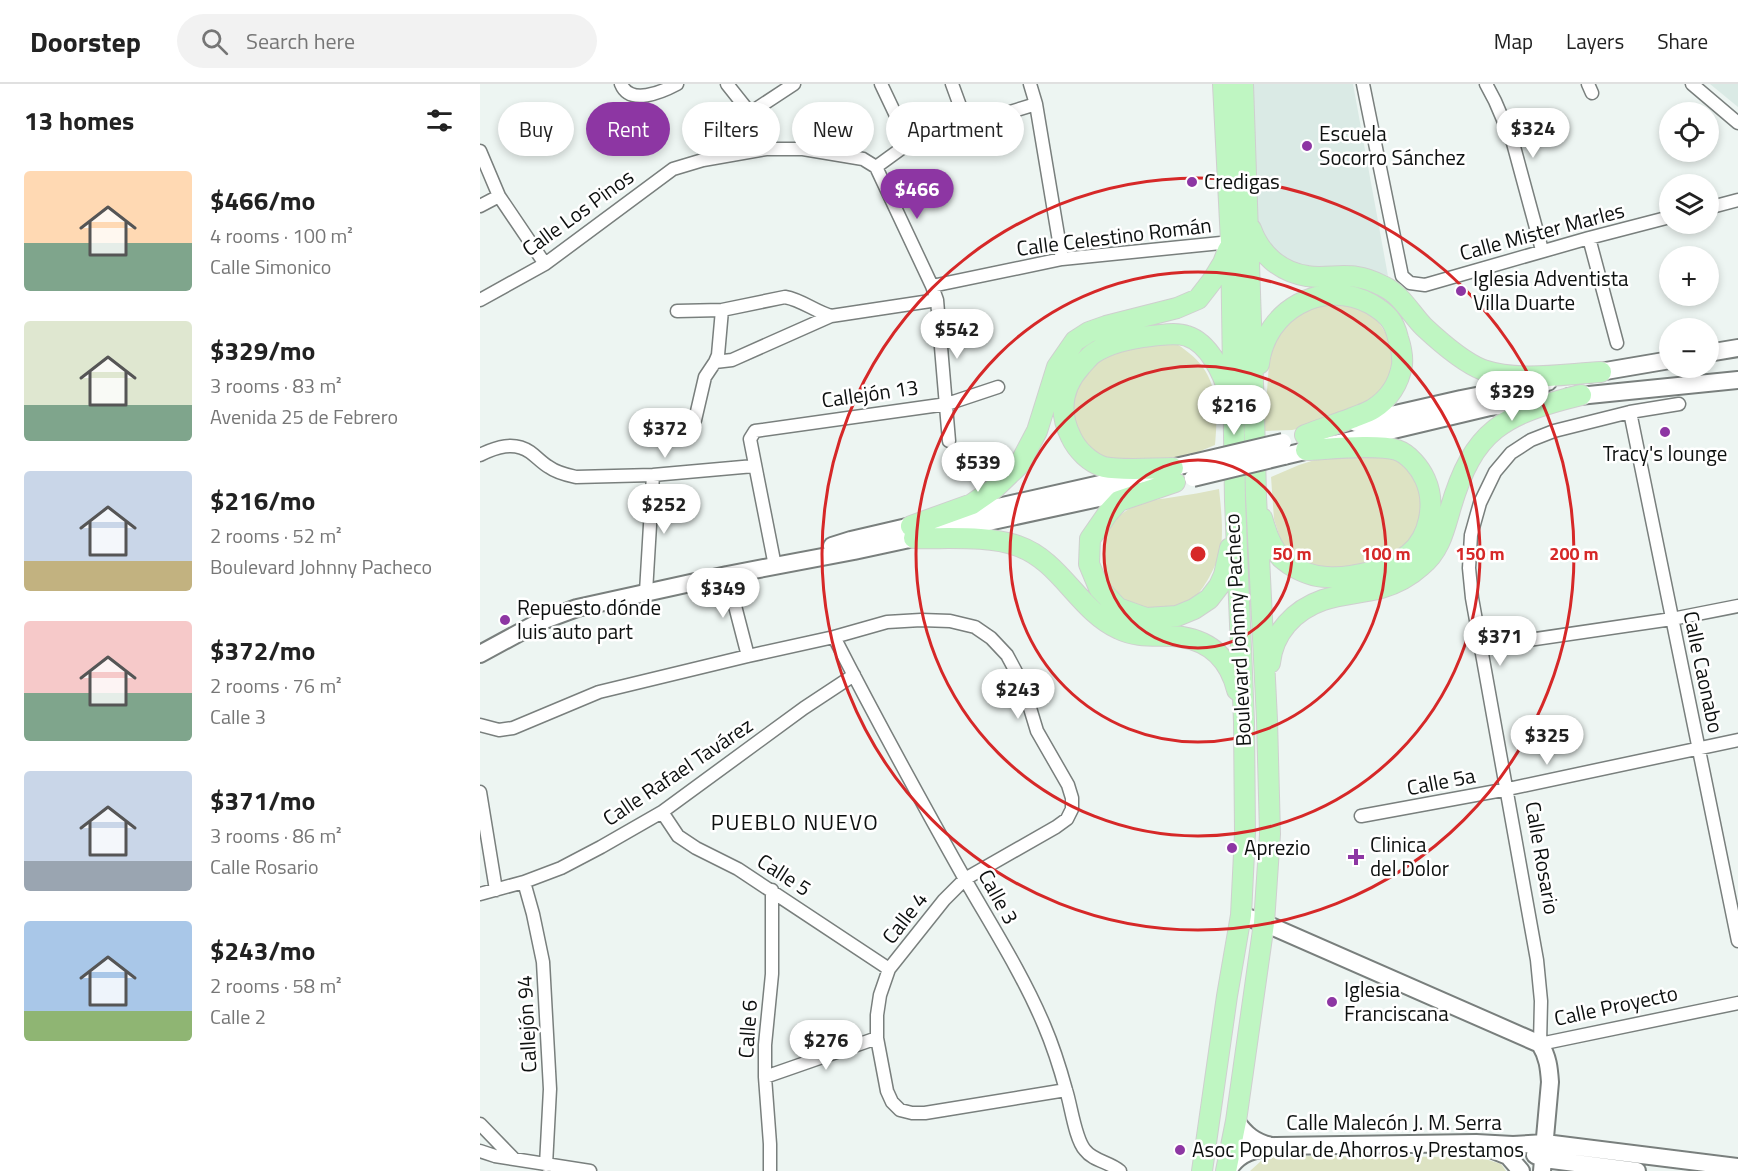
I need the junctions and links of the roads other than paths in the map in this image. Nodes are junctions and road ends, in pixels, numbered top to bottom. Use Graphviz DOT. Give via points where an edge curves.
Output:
graph roads {
  1 [pos="621,84"];
  2 [pos="677,84"];
  3 [pos="727,84"];
  4 [pos="794,84"];
  5 [pos="881,84"];
  6 [pos="952,84"];
  7 [pos="1030,84"];
  8 [pos="1223,84"];
  9 [pos="1243,84"];
  10 [pos="1363,84"];
  11 [pos="1486,84"];
  12 [pos="1692,84"];
  13 [pos="741,102"];
  14 [pos="767,102"];
  15 [pos="890,102"];
  16 [pos="959,102"];
  17 [pos="1036,104"];
  18 [pos="1024,108"];
  19 [pos="1738,123"];
  20 [pos="780,149"];
  21 [pos="480,151"];
  22 [pos="726,156"];
  23 [pos="890,156"];
  24 [pos="876,166"];
  25 [pos="499,196"];
  26 [pos="1738,200"];
  27 [pos="1719,205"];
  28 [pos="480,206"];
  29 [pos="1248,218"];
  30 [pos="1659,221"];
  31 [pos="1589,238"];
  32 [pos="1231,242"];
  33 [pos="1542,250"];
  34 [pos="1062,259"];
  35 [pos="545,264"];
  36 [pos="932,286"];
  37 [pos="480,300"];
  38 [pos="937,300"];
  39 [pos="722,310"];
  40 [pos="677,311"];
  41 [pos="831,316"];
  42 [pos="1617,343"];
  43 [pos="1738,348"];
  44 [pos="1719,351"];
  45 [pos="715,362"];
  46 [pos="1659,362"];
  47 [pos="1600,372"];
  48 [pos="1738,380"];
  49 [pos="998,387"];
  50 [pos="1581,395"];
  51 [pos="947,404"];
  52 [pos="1679,404"];
  53 [pos="1254,412"];
  54 [pos="1630,412"];
  55 [pos="1234,413"];
  56 [pos="695,420"];
  57 [pos="949,441"];
  58 [pos="1306,443"];
  59 [pos="480,455"];
  60 [pos="754,466"];
  61 [pos="1184,472"];
  62 [pos="653,475"];
  63 [pos="1256,496"];
  64 [pos="1235,501"];
  65 [pos="912,532"];
  66 [pos="775,566"];
  67 [pos="727,575"];
  68 [pos="646,592"];
  69 [pos="1738,606"];
  70 [pos="1672,619"];
  71 [pos="510,636"];
  72 [pos="834,637"];
  73 [pos="480,642"];
  74 [pos="1481,647"];
  75 [pos="480,654"];
  76 [pos="748,656"];
  77 [pos="854,675"];
  78 [pos="1267,720"];
  79 [pos="1244,722"];
  80 [pos="480,725"];
  81 [pos="1738,740"];
  82 [pos="1699,749"];
  83 [pos="1508,789"];
  84 [pos="480,792"];
  85 [pos="662,812"];
  86 [pos="1361,816"];
  87 [pos="965,879"];
  88 [pos="524,882"];
  89 [pos="496,890"];
  90 [pos="772,890"];
  91 [pos="480,894"];
  92 [pos="1241,915"];
  93 [pos="1264,923"];
  94 [pos="1738,941"];
  95 [pos="889,969"];
  96 [pos="1738,1003"];
  97 [pos="877,1038"];
  98 [pos="1540,1044"];
  99 [pos="765,1077"];
  100 [pos="1066,1090"];
  101 [pos="1236,1121"];
  102 [pos="480,1124"];
  103 [pos="480,1140"];
  104 [pos="1476,1143"];
  105 [pos="1276,1146"];
  106 [pos="480,1151"];
  107 [pos="495,1156"];
  108 [pos="1544,1158"];
  109 [pos="514,1159"];
  110 [pos="546,1165"];
  111 [pos="1738,1167"];
  112 [pos="1630,1170"];
  113 [pos="590,1171"];
  114 [pos="770,1171"];
  115 [pos="1120,1171"];
  116 [pos="1202,1171"];
  117 [pos="1227,1171"];
  118 [pos="1521,1171"];
  119 [pos="1590,1171"];
  1 -- 2 [label="street" via="631,95 646,95"];
  3 -- 13 [label="street"];
  4 -- 14 [label="street"];
  5 -- 15 [label="street"];
  6 -- 16 [label="street"];
  7 -- 17 [label="street"];
  8 -- 32 [label="main road, Boulevard Johnny Pacheco"];
  9 -- 29 [label="main road, Boulevard Johnny Pacheco"];
  10 -- 33 [label="street, Calle Mister Marles" via="1402,276 1410,283 1425,285"];
  11 -- 33 [label="street" via="1513,143"];
  12 -- 19 [label="street"];
  17 -- 18 [label="street"];
  17 -- 34 [label="street"];
  20 -- 24 [label="street, Calle Los Pinos" via="863,159"];
  21 -- 25 [label="street"];
  22 -- 35 [label="street, Calle Los Pinos" via="673,169"];
  23 -- 24 [label="street"];
  24 -- 36 [label="street"];
  25 -- 28 [label="street"];
  25 -- 35 [label="street"];
  26 -- 27 [label="street"];
  29 -- 47 [label="main road" via="1259,245 1281,267 1306,276 1357,277 1383,286 1395,293 1424,327 1468,363 1484,370 1514,376"];
  29 -- 53 [label="main road, Boulevard Johnny Pacheco"];
  30 -- 31 [label="street, Calle Mister Marles"];
  31 -- 33 [label="street, Calle Mister Marles"];
  31 -- 42 [label="street"];
  32 -- 34 [label="street, Calle Celestino Román"];
  32 -- 55 [label="main road, Boulevard Johnny Pacheco"];
  32 -- 65 [label="main road" via="1223,263 1198,299 1106,326 1075,342 1057,367 1036,431 1019,465 972,504"];
  34 -- 36 [label="street, Calle Celestino Román"];
  35 -- 37 [label="street, Calle Los Pinos"];
  36 -- 38 [label="street"];
  38 -- 41 [label="street"];
  38 -- 51 [label="street"];
  39 -- 40 [label="street"];
  39 -- 41 [label="street" via="785,297"];
  39 -- 45 [label="street"];
  41 -- 45 [label="street" via="732,360"];
  43 -- 44 [label="main road"];
  45 -- 56 [label="street" via="705,377"];
  46 -- 47 [label="main road"];
  47 -- 58 [label="main road" via="1461,399"];
  48 -- 50 [label="main road"];
  49 -- 51 [label="street, Callejón 13"];
  50 -- 58 [label="main road" via="1490,407"];
  50 -- 78 [label="main road" via="1514,416 1491,432 1478,446 1457,484 1440,543 1423,565 1383,587 1312,604 1285,624 1271,652"];
  51 -- 57 [label="street"];
  51 -- 60 [label="street, Callejón 13" via="755,431 750,439"];
  52 -- 54 [label="street, Calle Rosario"];
  53 -- 58 [label="main road" via="1260,354 1280,317 1301,302 1341,294 1357,297 1383,311 1395,326 1403,357 1392,393 1372,410"];
  53 -- 63 [label="main road, Boulevard Johnny Pacheco"];
  54 -- 70 [label="street, Calle Caonabo"];
  54 -- 74 [label="street, Calle Rosario" via="1531,440 1511,453 1495,472 1471,535 1469,568"];
  55 -- 61 [label="main road" via="1217,364 1188,336 1129,339 1093,353 1076,371 1064,394 1064,424 1075,446 1089,460 1103,466"];
  55 -- 64 [label="main road, Boulevard Johnny Pacheco"];
  58 -- 61 [label="main road, bridge"];
  58 -- 63 [label="main road" via="1398,451 1411,460 1428,488 1431,516 1422,540 1411,553 1398,562 1341,578 1300,571 1280,557 1268,536"];
  59 -- 62 [label="street" via="516,446 565,475"];
  60 -- 62 [label="street"];
  60 -- 66 [label="street"];
  61 -- 64 [label="main road" via="1119,501 1090,539 1089,564 1099,588 1118,608 1146,618 1177,616 1209,599 1224,575"];
  61 -- 65 [label="main road"];
  62 -- 68 [label="street"];
  63 -- 78 [label="main road, Boulevard Johnny Pacheco"];
  64 -- 79 [label="main road, Boulevard Johnny Pacheco"];
  65 -- 66 [label="main road" via="851,540"];
  65 -- 79 [label="main road" via="1000,540 1021,547 1048,563 1087,606 1117,628 1133,635 1184,637 1208,645 1225,660 1235,681"];
  66 -- 67 [label="main road"];
  67 -- 68 [label="main road"];
  67 -- 76 [label="street"];
  68 -- 71 [label="main road" via="577,608"];
  69 -- 70 [label="street"];
  70 -- 74 [label="street"];
  70 -- 82 [label="street, Calle Caonabo"];
  71 -- 73 [label="main road"];
  71 -- 75 [label="main road"];
  72 -- 76 [label="street"];
  72 -- 77 [label="street, Calle 3"];
  72 -- 87 [label="street, Calle 4" via="887,622 950,621 975,627 992,638 1007,656 1023,685 1037,731 1068,784 1072,809 1056,827"];
  74 -- 83 [label="street, Calle Rosario"];
  76 -- 80 [label="street" via="599,692 513,728 499,730"];
  77 -- 85 [label="street, Calle Rafael Tavárez"];
  77 -- 87 [label="street, Calle 3"];
  78 -- 93 [label="main road, Boulevard Johnny Pacheco" via="1270,834"];
  79 -- 92 [label="main road, Boulevard Johnny Pacheco"];
  81 -- 82 [label="street, Calle 5a"];
  82 -- 83 [label="street, Calle 5a"];
  82 -- 94 [label="street, Calle Caonabo"];
  83 -- 86 [label="street, Calle 5a"];
  83 -- 98 [label="street, Calle Rosario" via="1537,960"];
  84 -- 89 [label="street"];
  85 -- 88 [label="street, Calle Rafael Tavárez" via="601,848"];
  85 -- 90 [label="street, Calle 5" via="678,836"];
  87 -- 95 [label="street, Calle 4"];
  87 -- 100 [label="street, Calle 3" via="1044,1026"];
  88 -- 89 [label="street, Calle Rafael Tavárez"];
  88 -- 110 [label="street, Callejón 94" via="543,962 550,1095"];
  89 -- 91 [label="street, Calle Rafael Tavárez"];
  90 -- 95 [label="street, Calle 5"];
  90 -- 99 [label="street, Calle 6" via="772,974"];
  92 -- 93 [label="main road, Calle Proyecto"];
  92 -- 116 [label="main road, Boulevard Johnny Pacheco"];
  93 -- 98 [label="main road, Calle Proyecto"];
  93 -- 101 [label="main road, Boulevard Johnny Pacheco"];
  95 -- 97 [label="street, Calle 4" via="880,995"];
  96 -- 98 [label="street, Calle Proyecto"];
  97 -- 99 [label="street"];
  97 -- 100 [label="street, Calle 4" via="887,1091 900,1110 925,1113"];
  98 -- 108 [label="main road, Calle Rosario" via="1546,1055 1550,1082"];
  99 -- 114 [label="street, Calle 6"];
  100 -- 115 [label="street, Calle 3" via="1085,1150"];
  101 -- 105 [label="main road, Calle Malecón J. M. Serra" via="1248,1136"];
  101 -- 117 [label="main road, Boulevard Johnny Pacheco"];
  102 -- 109 [label="street"];
  103 -- 107 [label="street"];
  104 -- 105 [label="main road, Calle Malecón J. M. Serra"];
  104 -- 108 [label="main road, Calle Malecón J. M. Serra" via="1512,1146"];
  104 -- 118 [label="main road" via="1508,1156"];
  105 -- 117 [label="main road, Calle Malecón J. M. Serra" via="1245,1153"];
  106 -- 107 [label="street"];
  107 -- 109 [label="street"];
  108 -- 111 [label="main road"];
  108 -- 112 [label="main road"];
  109 -- 110 [label="street"];
  110 -- 113 [label="street"];
  112 -- 119 [label="main road"];
}
